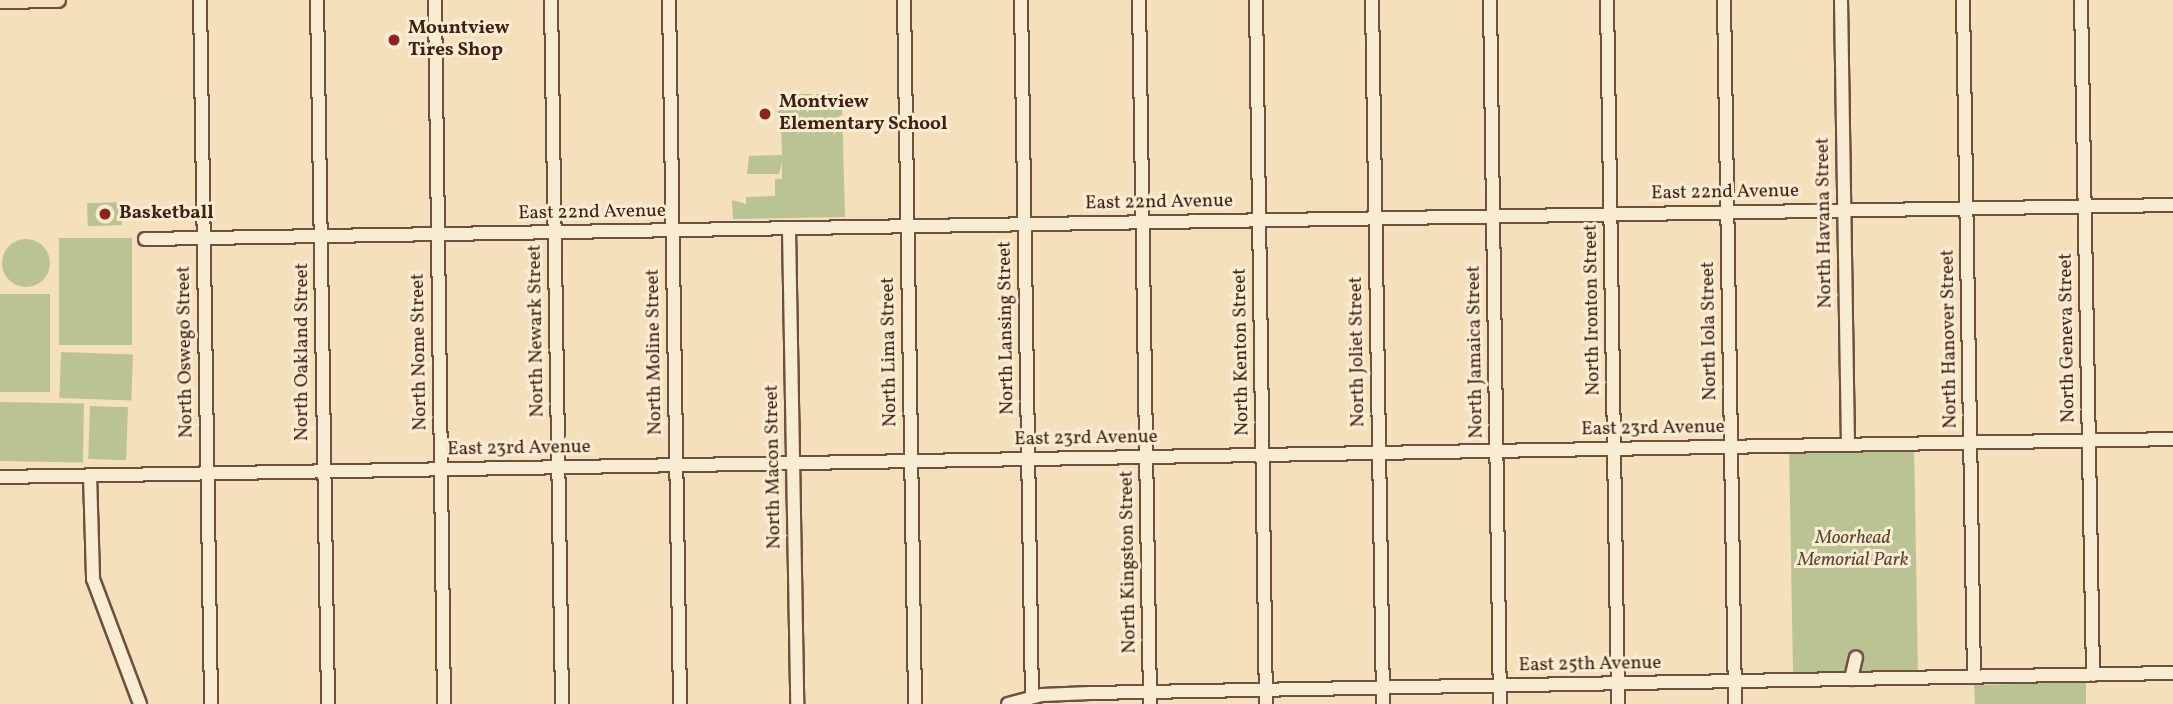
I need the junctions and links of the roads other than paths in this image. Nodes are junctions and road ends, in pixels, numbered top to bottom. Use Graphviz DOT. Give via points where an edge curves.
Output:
graph roads {
  1 [pos="58,0"];
  2 [pos="200,0"];
  3 [pos="317,0"];
  4 [pos="435,0"];
  5 [pos="551,0"];
  6 [pos="669,0"];
  7 [pos="904,0"];
  8 [pos="1021,0"];
  9 [pos="1139,0"];
  10 [pos="1256,0"];
  11 [pos="1372,0"];
  12 [pos="1490,0"];
  13 [pos="1607,0"];
  14 [pos="1724,0"];
  15 [pos="1841,0"];
  16 [pos="1963,0"];
  17 [pos="2081,0"];
  18 [pos="0,1"];
  19 [pos="2173,205"];
  20 [pos="2085,206"];
  21 [pos="1966,208"];
  22 [pos="1845,210"];
  23 [pos="1727,212"];
  24 [pos="1611,214"];
  25 [pos="1493,216"];
  26 [pos="1375,219"];
  27 [pos="1259,220"];
  28 [pos="1143,222"];
  29 [pos="1024,225"];
  30 [pos="906,227"];
  31 [pos="789,229"];
  32 [pos="672,231"];
  33 [pos="555,233"];
  34 [pos="438,235"];
  35 [pos="321,237"];
  36 [pos="203,238"];
  37 [pos="145,239"];
  38 [pos="2173,439"];
  39 [pos="2089,440"];
  40 [pos="1971,443"];
  41 [pos="1848,445"];
  42 [pos="1731,447"];
  43 [pos="1614,449"];
  44 [pos="1496,451"];
  45 [pos="1379,453"];
  46 [pos="1262,455"];
  47 [pos="1146,457"];
  48 [pos="1028,459"];
  49 [pos="912,461"];
  50 [pos="794,463"];
  51 [pos="677,465"];
  52 [pos="559,467"];
  53 [pos="440,469"];
  54 [pos="323,471"];
  55 [pos="207,473"];
  56 [pos="90,475"];
  57 [pos="0,477"];
  58 [pos="1856,658"];
  59 [pos="2173,673"];
  60 [pos="2093,675"];
  61 [pos="1974,677"];
  62 [pos="1852,679"];
  63 [pos="1734,681"];
  64 [pos="1618,683"];
  65 [pos="1500,686"];
  66 [pos="1382,688"];
  67 [pos="1266,690"];
  68 [pos="1032,697"];
  69 [pos="1150,698"];
  70 [pos="140,704"];
  71 [pos="211,704"];
  72 [pos="328,704"];
  73 [pos="444,704"];
  74 [pos="562,704"];
  75 [pos="680,704"];
  76 [pos="797,704"];
  77 [pos="915,704"];
  78 [pos="1008,704"];
  79 [pos="1266,704"];
  80 [pos="1383,704"];
  81 [pos="1500,704"];
  82 [pos="1618,704"];
  83 [pos="1735,704"];
  1 -- 18 [label="main road"];
  2 -- 36 [label="street, North Oswego Street"];
  3 -- 35 [label="street, North Oakland Street"];
  4 -- 34 [label="street, North Nome Street"];
  5 -- 33 [label="street, North Newark Street"];
  6 -- 32 [label="street, North Moline Street"];
  7 -- 30 [label="street, North Lima Street"];
  8 -- 29 [label="street, North Lansing Street"];
  9 -- 28 [label="street, North Kingston Street"];
  10 -- 27 [label="street, North Kenton Street"];
  11 -- 26 [label="street, North Joliet Street"];
  12 -- 25 [label="street, North Jamaica Street"];
  13 -- 24 [label="street, North Ironton Street"];
  14 -- 23 [label="street, North Iola Street"];
  15 -- 22 [label="street, North Havana Street"];
  16 -- 21 [label="street, North Hanover Street"];
  17 -- 20 [label="street, North Geneva Street"];
  19 -- 20 [label="street, East 22nd Avenue"];
  20 -- 21 [label="street, East 22nd Avenue"];
  20 -- 39 [label="street, North Geneva Street"];
  21 -- 22 [label="street, East 22nd Avenue"];
  21 -- 40 [label="street, North Hanover Street"];
  22 -- 23 [label="street, East 22nd Avenue"];
  22 -- 41 [label="street, North Havana Street"];
  23 -- 24 [label="street, East 22nd Avenue"];
  23 -- 42 [label="street, North Iola Street"];
  24 -- 25 [label="street, East 22nd Avenue"];
  24 -- 43 [label="street, North Ironton Street"];
  25 -- 26 [label="street, East 22nd Avenue"];
  25 -- 44 [label="street, North Jamaica Street"];
  26 -- 27 [label="street, East 22nd Avenue"];
  26 -- 45 [label="street, North Joliet Street"];
  27 -- 28 [label="street, East 22nd Avenue"];
  27 -- 46 [label="street, North Kenton Street"];
  28 -- 29 [label="street, East 22nd Avenue"];
  28 -- 47 [label="street, North Kingston Street"];
  29 -- 30 [label="street, East 22nd Avenue"];
  29 -- 48 [label="street, North Lansing Street"];
  30 -- 31 [label="street, East 22nd Avenue"];
  30 -- 49 [label="street, North Lima Street"];
  31 -- 32 [label="street, East 22nd Avenue"];
  31 -- 50 [label="street, North Macon Street"];
  32 -- 33 [label="street, East 22nd Avenue"];
  32 -- 51 [label="street, North Moline Street"];
  33 -- 34 [label="street, East 22nd Avenue"];
  33 -- 52 [label="street, North Newark Street"];
  34 -- 35 [label="street, East 22nd Avenue"];
  34 -- 53 [label="street, North Nome Street"];
  35 -- 36 [label="street, East 22nd Avenue"];
  35 -- 54 [label="street, North Oakland Street"];
  36 -- 37 [label="street, East 22nd Avenue"];
  36 -- 55 [label="street, North Oswego Street"];
  38 -- 39 [label="street, East 23rd Avenue"];
  39 -- 40 [label="street, East 23rd Avenue"];
  39 -- 60 [label="street, North Geneva Street"];
  40 -- 41 [label="street, East 23rd Avenue"];
  40 -- 61 [label="street, North Hanover Street"];
  41 -- 42 [label="street, East 23rd Avenue"];
  42 -- 43 [label="street, East 23rd Avenue"];
  42 -- 63 [label="street, North Iola Street"];
  43 -- 44 [label="street, East 23rd Avenue"];
  43 -- 64 [label="street, North Ironton Street"];
  44 -- 45 [label="street, East 23rd Avenue"];
  44 -- 65 [label="street, North Jamaica Street"];
  45 -- 46 [label="street, East 23rd Avenue"];
  45 -- 66 [label="street, North Joliet Street"];
  46 -- 47 [label="street, East 23rd Avenue"];
  46 -- 67 [label="street, North Kenton Street"];
  47 -- 48 [label="street, East 23rd Avenue"];
  47 -- 69 [label="street, North Kingston Street"];
  48 -- 49 [label="street, East 23rd Avenue"];
  48 -- 68 [label="street, North Lansing Street"];
  49 -- 50 [label="street, East 23rd Avenue"];
  49 -- 77 [label="street, North Lima Street"];
  50 -- 51 [label="street, East 23rd Avenue"];
  50 -- 76 [label="street, North Macon Street"];
  51 -- 52 [label="street, East 23rd Avenue"];
  51 -- 75 [label="street, North Moline Street"];
  52 -- 53 [label="street, East 23rd Avenue"];
  52 -- 74 [label="street, North Newark Street"];
  53 -- 54 [label="street, East 23rd Avenue"];
  53 -- 73 [label="street, North Nome Street"];
  54 -- 55 [label="street, East 23rd Avenue"];
  54 -- 72 [label="street, North Oakland Street"];
  55 -- 56 [label="street, East 23rd Avenue"];
  55 -- 71 [label="street, North Oswego Street"];
  56 -- 57 [label="street, East 23rd Avenue"];
  56 -- 70 [label="street" via="93,579"];
  58 -- 62 [label="street"];
  59 -- 60 [label="street, East 25th Avenue"];
  60 -- 61 [label="street, East 25th Avenue"];
  61 -- 62 [label="street, East 25th Avenue"];
  62 -- 63 [label="street, East 25th Avenue"];
  63 -- 64 [label="street, East 25th Avenue"];
  63 -- 83 [label="street, North Iola Street"];
  64 -- 65 [label="street, East 25th Avenue"];
  64 -- 82 [label="street, North Ironton Street"];
  65 -- 66 [label="street, East 25th Avenue"];
  65 -- 81 [label="street, North Jamaica Street"];
  66 -- 67 [label="street, East 25th Avenue"];
  66 -- 80 [label="street, North Joliet Street"];
  67 -- 69 [label="street, East 25th Avenue"];
  67 -- 79 [label="street, North Kenton Street"];
  68 -- 69 [label="street, East 25th Avenue"];
  68 -- 78 [label="street, East 25th Avenue"];
}
